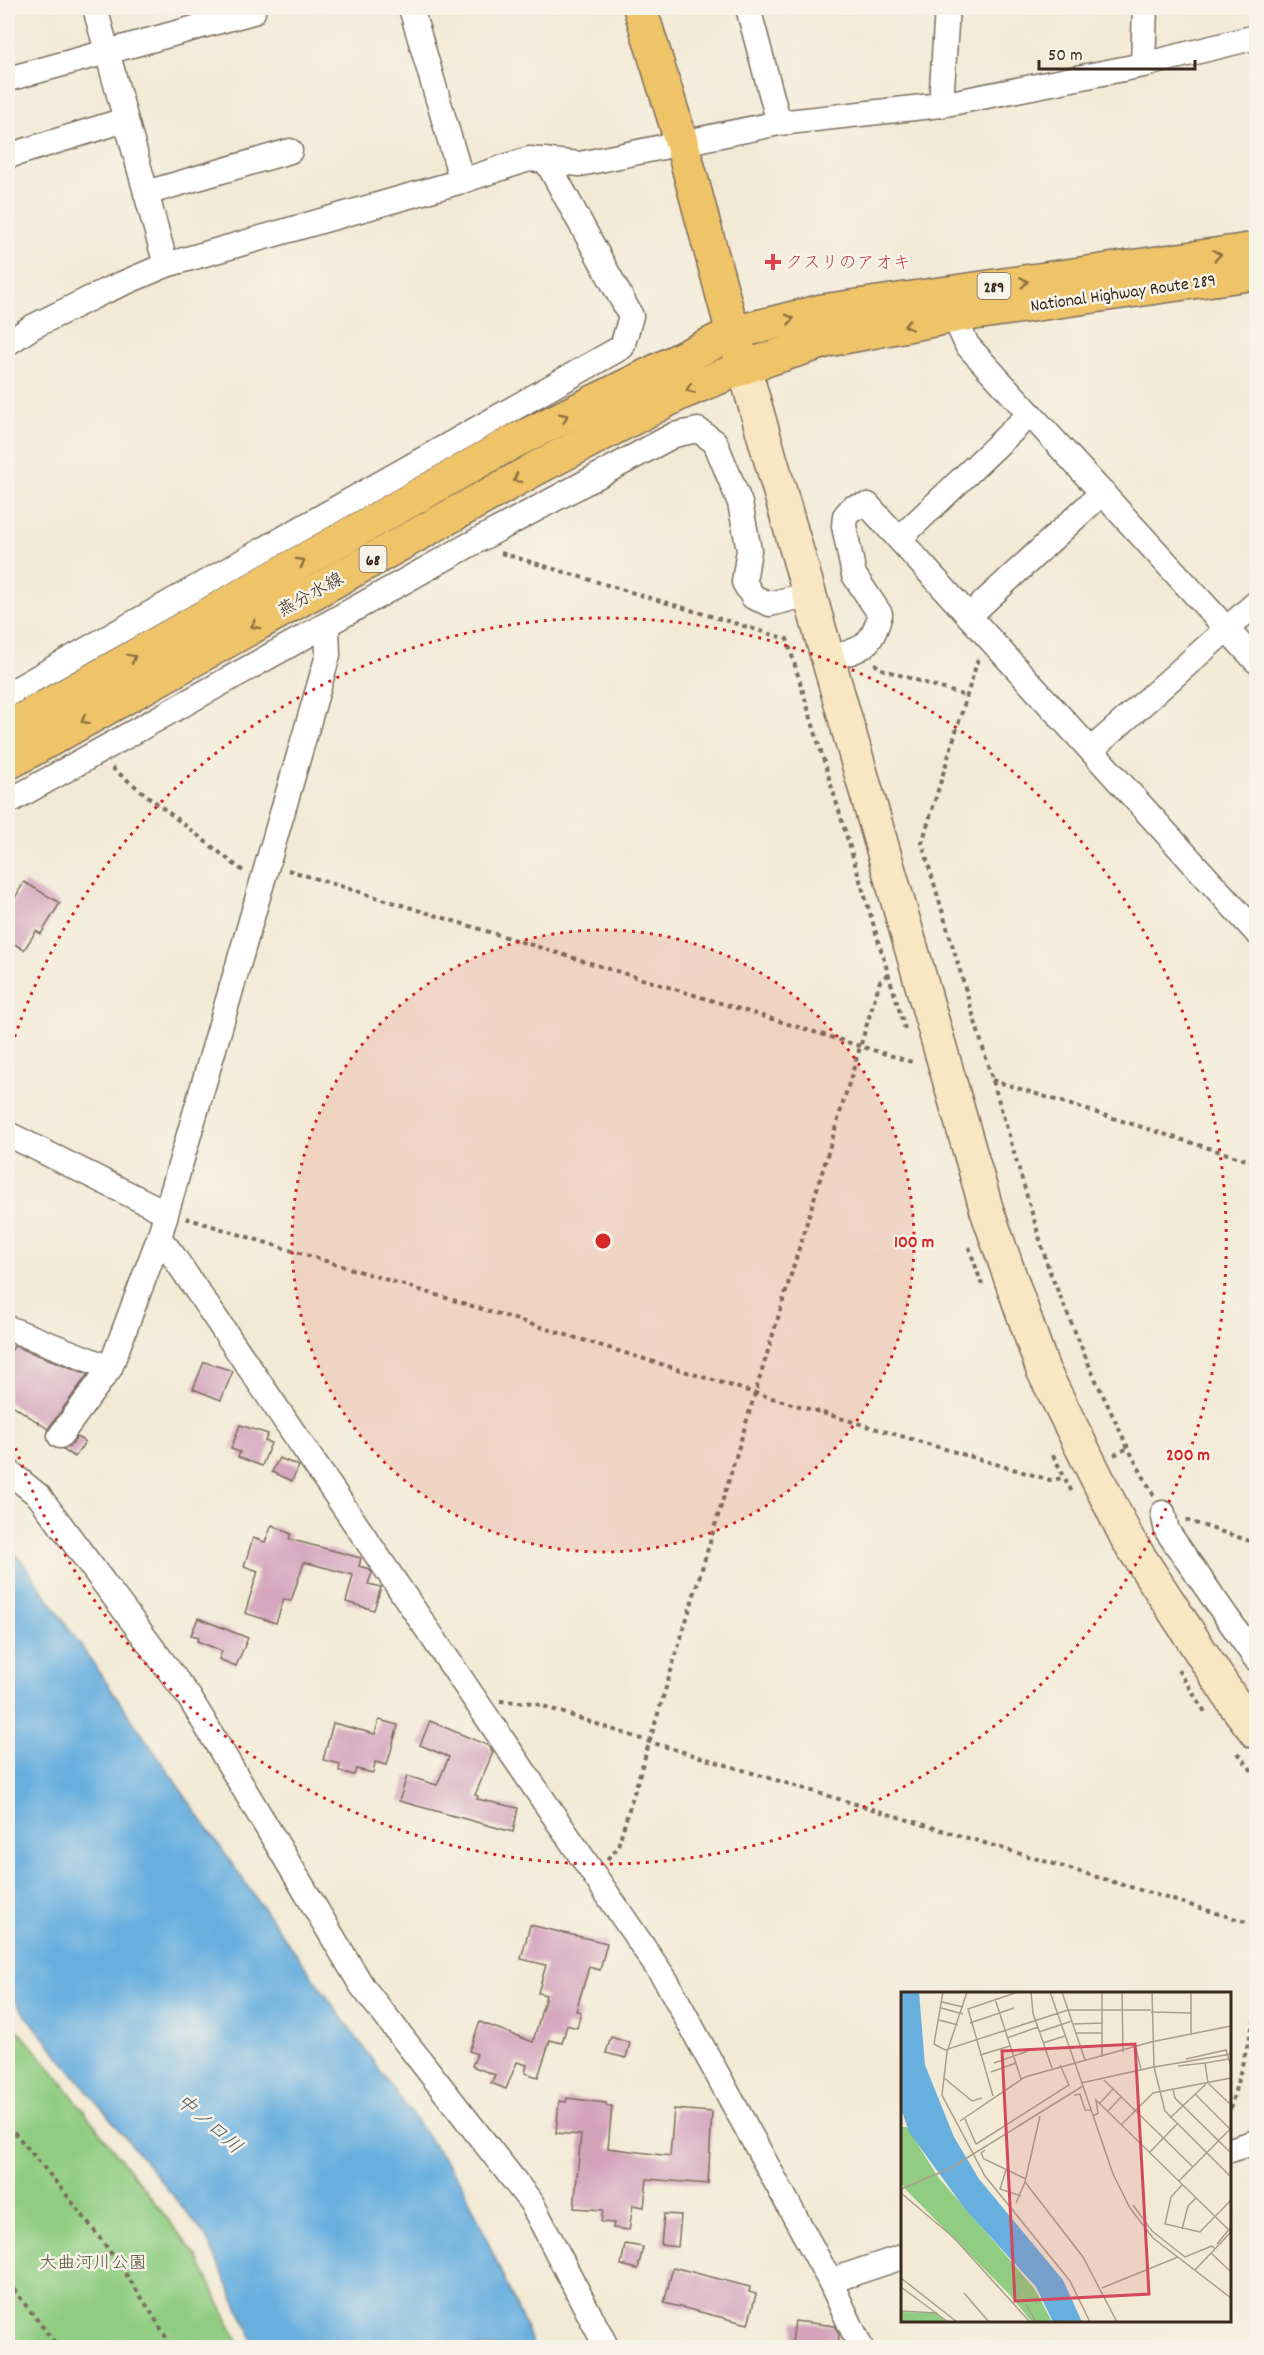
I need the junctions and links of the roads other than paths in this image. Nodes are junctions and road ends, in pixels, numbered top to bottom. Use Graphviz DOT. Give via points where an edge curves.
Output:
graph roads {
  1 [pos="95,8"];
  2 [pos="411,8"];
  3 [pos="640,8"];
  4 [pos="748,8"];
  5 [pos="947,8"];
  6 [pos="1145,8"];
  7 [pos="253,12"];
  8 [pos="1257,37"];
  9 [pos="107,52"];
  10 [pos="1143,65"];
  11 [pos="8,79"];
  12 [pos="941,105"];
  13 [pos="125,120"];
  14 [pos="779,123"];
  15 [pos="682,144"];
  16 [pos="290,151"];
  17 [pos="8,156"];
  18 [pos="546,160"];
  19 [pos="462,181"];
  20 [pos="146,194"];
  21 [pos="1257,249"];
  22 [pos="166,266"];
  23 [pos="1257,273"];
  24 [pos="954,316"];
  25 [pos="733,333"];
  26 [pos="8,344"];
  27 [pos="744,367"];
  28 [pos="1030,414"];
  29 [pos="1103,492"];
  30 [pos="899,539"];
  31 [pos="810,594"];
  32 [pos="1257,603"];
  33 [pos="969,616"];
  34 [pos="327,626"];
  35 [pos="1228,630"];
  36 [pos="829,658"];
  37 [pos="1257,661"];
  38 [pos="8,694"];
  39 [pos="8,728"];
  40 [pos="1092,750"];
  41 [pos="8,762"];
  42 [pos="8,802"];
  43 [pos="1257,932"];
  44 [pos="8,1134"];
  45 [pos="165,1212"];
  46 [pos="159,1238"];
  47 [pos="8,1328"];
  48 [pos="110,1368"];
  49 [pos="60,1436"];
  50 [pos="8,1471"];
  51 [pos="1163,1513"];
  52 [pos="1257,1659"];
  53 [pos="1257,1732"];
  54 [pos="1257,2142"];
  55 [pos="1231,2150"];
  56 [pos="901,2259"];
  57 [pos="830,2282"];
  58 [pos="608,2348"];
  59 [pos="861,2348"];
  1 -- 9 [label="street"];
  2 -- 19 [label="street"];
  3 -- 15 [label="main road"];
  4 -- 14 [label="street"];
  5 -- 12 [label="street"];
  6 -- 10 [label="street"];
  7 -- 9 [label="street"];
  8 -- 10 [label="street"];
  9 -- 11 [label="street"];
  9 -- 13 [label="street"];
  10 -- 12 [label="street"];
  12 -- 14 [label="street"];
  13 -- 17 [label="street"];
  13 -- 20 [label="street"];
  14 -- 15 [label="street"];
  15 -- 18 [label="street" via="580,164"];
  15 -- 25 [label="main road"];
  16 -- 20 [label="street"];
  18 -- 19 [label="street" via="529,159"];
  18 -- 38 [label="street" via="631,316 622,347"];
  19 -- 22 [label="street"];
  20 -- 22 [label="street"];
  25 -- 21 [label="main road, National Highway Route 289 / 289, one-way" via="822,310"];
  22 -- 26 [label="street" via="32,327"];
  23 -- 24 [label="main road, National Highway Route 289 / 289"];
  24 -- 27 [label="main road, National Highway Route 289 / 289, one-way" via="828,340"];
  24 -- 28 [label="street" via="967,345"];
  25 -- 27 [label="main road"];
  39 -- 25 [label="main road, 燕分水線 / 68, one-way" via="512,443"];
  27 -- 31 [label="street"];
  27 -- 41 [label="main road, 燕分水線 / 68, one-way" via="681,393 535,469"];
  28 -- 29 [label="street"];
  28 -- 30 [label="street"];
  29 -- 33 [label="street"];
  29 -- 35 [label="street"];
  30 -- 33 [label="street"];
  30 -- 36 [label="street" via="868,505 852,508 845,516 854,575 880,614 876,633 865,647"];
  31 -- 34 [label="street" via="770,604 753,597 744,582 749,550 740,502 716,442 698,430 674,435"];
  31 -- 36 [label="street"];
  32 -- 35 [label="street"];
  33 -- 40 [label="street"];
  34 -- 42 [label="street"];
  34 -- 45 [label="street" via="328,655"];
  35 -- 37 [label="street"];
  35 -- 40 [label="street"];
  36 -- 53 [label="street" via="987,1211 1077,1472 1127,1538"];
  40 -- 43 [label="street"];
  44 -- 45 [label="street"];
  45 -- 46 [label="street"];
  46 -- 48 [label="street"];
  46 -- 57 [label="street" via="667,1982"];
  47 -- 48 [label="street"];
  48 -- 49 [label="street"];
  50 -- 58 [label="street" via="39,1496 189,1697 362,1986 531,2202"];
  51 -- 52 [label="street" via="1167,1531"];
  54 -- 55 [label="street"];
  56 -- 57 [label="street"];
  57 -- 59 [label="street"];
}
